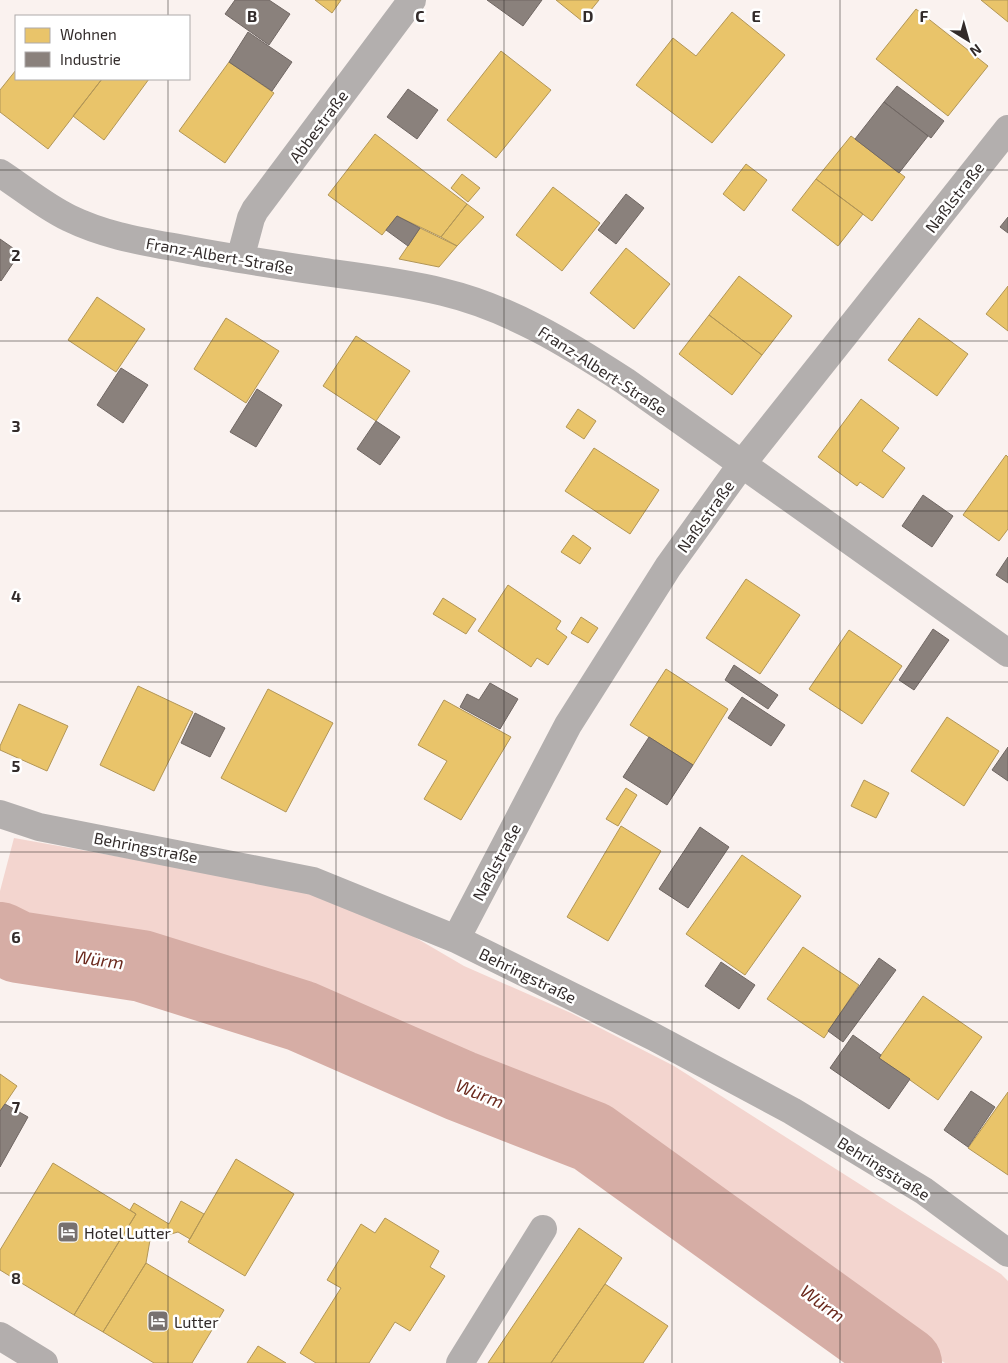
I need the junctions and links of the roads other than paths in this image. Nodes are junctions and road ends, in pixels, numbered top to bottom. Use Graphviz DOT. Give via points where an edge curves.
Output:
graph roads {
  1 [pos="412,0"];
  2 [pos="1008,129"];
  3 [pos="0,173"];
  4 [pos="240,260"];
  5 [pos="742,464"];
  6 [pos="1008,653"];
  7 [pos="0,814"];
  8 [pos="456,939"];
  9 [pos="543,1229"];
  10 [pos="1008,1253"];
  11 [pos="0,1336"];
  12 [pos="44,1363"];
  13 [pos="460,1363"];
  1 -- 4 [label="street, Abbestraße" via="255,210"];
  2 -- 5 [label="street, Naßlstraße"];
  3 -- 4 [label="street, Franz-Albert-Straße" via="50,208 115,236"];
  4 -- 5 [label="street, Franz-Albert-Straße" via="391,282 444,292 489,306 573,347"];
  5 -- 6 [label="street, Franz-Albert-Straße"];
  5 -- 8 [label="street, Naßlstraße" via="668,567 568,726"];
  7 -- 8 [label="street, Behringstraße" via="39,827 313,881"];
  8 -- 10 [label="street, Behringstraße" via="654,1036 792,1111 924,1191"];
  9 -- 13 [label="street"];
  11 -- 12 [label="main road"];
}
